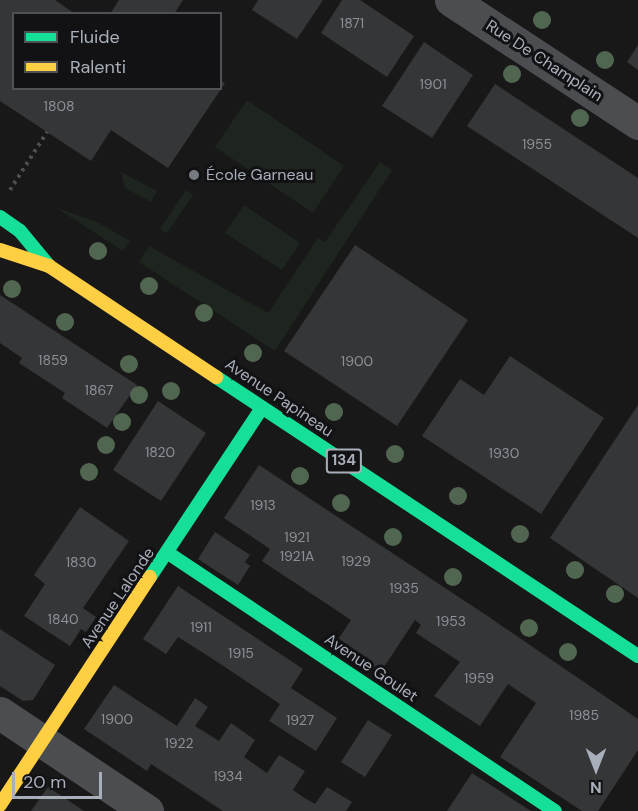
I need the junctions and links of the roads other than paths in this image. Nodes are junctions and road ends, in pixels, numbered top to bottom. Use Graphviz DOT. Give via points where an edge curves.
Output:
graph roads {
  1 [pos="451,0"];
  2 [pos="638,123"];
  3 [pos="0,217"];
  4 [pos="0,250"];
  5 [pos="49,267"];
  6 [pos="262,408"];
  7 [pos="168,553"];
  8 [pos="638,656"];
  9 [pos="0,713"];
  10 [pos="42,742"];
  11 [pos="0,806"];
  12 [pos="147,811"];
  13 [pos="555,811"];
  1 -- 2 [label="street, Rue De Champlain"];
  3 -- 5 [label="street, Avenue Papineau" via="20,231"];
  4 -- 5 [label="street"];
  5 -- 6 [label="street, Avenue Papineau / 134"];
  6 -- 7 [label="street, Avenue Lalonde"];
  6 -- 8 [label="street, Avenue Papineau / 134"];
  7 -- 10 [label="street, Avenue Lalonde"];
  7 -- 13 [label="street, Avenue Goulet"];
  9 -- 10 [label="street"];
  10 -- 11 [label="street, Avenue Lalonde"];
  10 -- 12 [label="street"];
}
